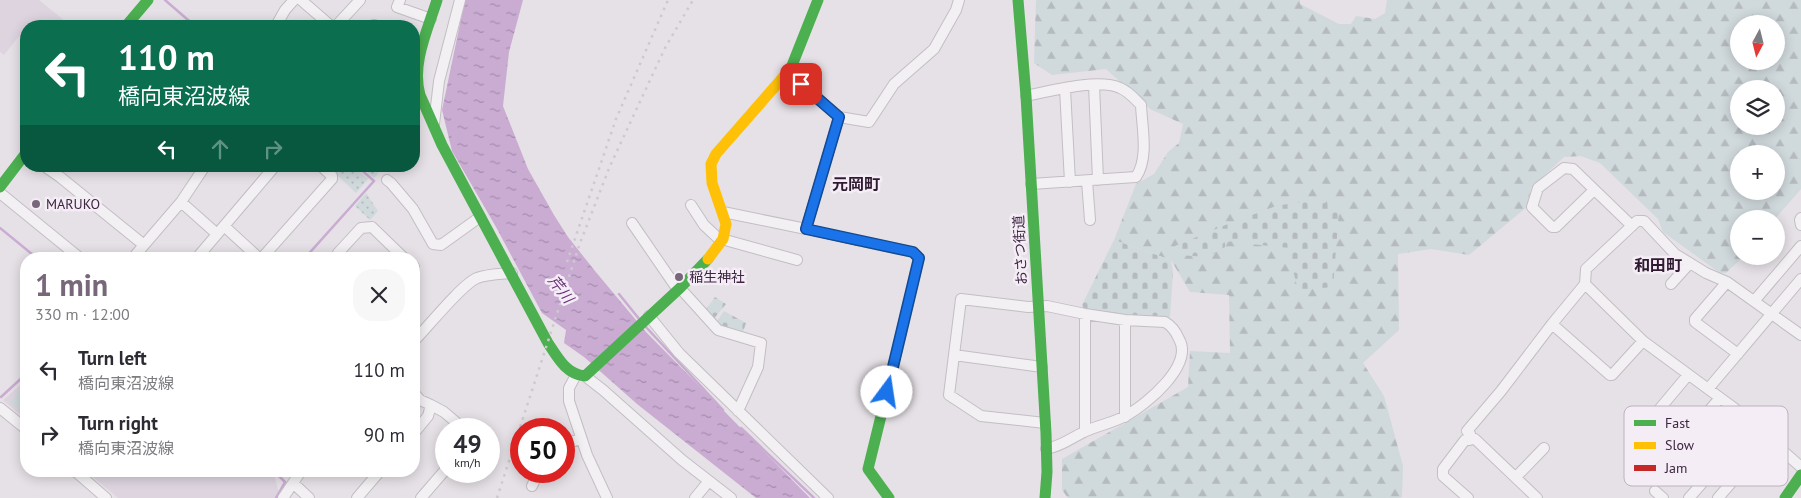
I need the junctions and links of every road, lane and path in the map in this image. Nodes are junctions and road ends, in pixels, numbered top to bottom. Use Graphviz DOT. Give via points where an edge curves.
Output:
graph roads {
  1 [pos="148,0"];
  2 [pos="294,0"];
  3 [pos="301,0"];
  4 [pos="360,0"];
  5 [pos="400,0"];
  6 [pos="437,0"];
  7 [pos="460,0"];
  8 [pos="818,0"];
  9 [pos="959,0"];
  10 [pos="1018,0"];
  11 [pos="431,19"];
  12 [pos="131,20"];
  13 [pos="279,20"];
  14 [pos="324,20"];
  15 [pos="342,20"];
  16 [pos="420,38"];
  17 [pos="789,73"];
  18 [pos="1094,85"];
  19 [pos="1065,88"];
  20 [pos="420,93"];
  21 [pos="1026,96"];
  22 [pos="839,117"];
  23 [pos="434,124"];
  24 [pos="20,162"];
  25 [pos="53,172"];
  26 [pos="201,172"];
  27 [pos="270,172"];
  28 [pos="328,172"];
  29 [pos="387,180"];
  30 [pos="1087,180"];
  31 [pos="1098,180"];
  32 [pos="1070,182"];
  33 [pos="1031,184"];
  34 [pos="0,187"];
  35 [pos="1594,190"];
  36 [pos="0,193"];
  37 [pos="181,202"];
  38 [pos="691,205"];
  39 [pos="723,212"];
  40 [pos="480,217"];
  41 [pos="1801,218"];
  42 [pos="1090,220"];
  43 [pos="632,223"];
  44 [pos="1632,226"];
  45 [pos="1801,226"];
  46 [pos="806,229"];
  47 [pos="220,230"];
  48 [pos="723,239"];
  49 [pos="144,245"];
  50 [pos="1801,246"];
  51 [pos="72,252"];
  52 [pos="138,252"];
  53 [pos="202,252"];
  54 [pos="250,252"];
  55 [pos="266,252"];
  56 [pos="339,252"];
  57 [pos="398,252"];
  58 [pos="797,260"];
  59 [pos="1690,263"];
  60 [pos="512,273"];
  61 [pos="1727,282"];
  62 [pos="1585,284"];
  63 [pos="1671,284"];
  64 [pos="1799,285"];
  65 [pos="679,289"];
  66 [pos="1755,300"];
  67 [pos="1038,307"];
  68 [pos="1772,313"];
  69 [pos="1085,314"];
  70 [pos="646,319"];
  71 [pos="1125,320"];
  72 [pos="1552,324"];
  73 [pos="420,335"];
  74 [pos="1801,335"];
  75 [pos="1643,341"];
  76 [pos="1738,354"];
  77 [pos="954,355"];
  78 [pos="1042,366"];
  79 [pos="584,374"];
  80 [pos="1688,376"];
  81 [pos="1708,389"];
  82 [pos="1720,398"];
  83 [pos="420,400"];
  84 [pos="431,404"];
  85 [pos="1662,406"];
  86 [pos="1713,406"];
  87 [pos="1730,406"];
  88 [pos="0,408"];
  89 [pos="738,411"];
  90 [pos="1125,416"];
  91 [pos="451,418"];
  92 [pos="1045,423"];
  93 [pos="20,424"];
  94 [pos="420,426"];
  95 [pos="1085,431"];
  96 [pos="581,439"];
  97 [pos="1470,440"];
  98 [pos="575,441"];
  99 [pos="1544,448"];
  100 [pos="1046,449"];
  101 [pos="1788,460"];
  102 [pos="1800,475"];
  103 [pos="81,477"];
  104 [pos="297,477"];
  105 [pos="375,477"];
  106 [pos="1516,477"];
  107 [pos="435,482"];
  108 [pos="709,482"];
  109 [pos="293,483"];
  110 [pos="533,483"];
  111 [pos="532,486"];
  112 [pos="1700,486"];
  113 [pos="1728,486"];
  114 [pos="101,496"];
  115 [pos="283,498"];
  116 [pos="309,498"];
  117 [pos="357,498"];
  118 [pos="421,498"];
  119 [pos="607,498"];
  120 [pos="695,498"];
  121 [pos="732,498"];
  122 [pos="828,498"];
  123 [pos="889,498"];
  124 [pos="1045,498"];
  125 [pos="1468,498"];
  126 [pos="1537,498"];
  127 [pos="1689,498"];
  128 [pos="1718,498"];
  129 [pos="1785,498"];
  1 -- 12 [label="street"];
  2 -- 13 [label="street"];
  3 -- 14 [label="street"];
  4 -- 15 [label="street"];
  5 -- 11 [label="street" via="397,7"];
  6 -- 11 [label="street"];
  7 -- 23 [label="street" via="439,81"];
  8 -- 17 [label="street"];
  9 -- 22 [label="street" via="934,49 894,84 869,122"];
  10 -- 21 [label="street, おさつ街道"];
  11 -- 16 [label="street"];
  17 -- 22 [label="street"];
  17 -- 39 [label="street" via="716,154 711,164 712,183"];
  18 -- 19 [label="street"];
  18 -- 31 [label="street"];
  18 -- 31 [label="street" via="1120,88 1141,105 1144,153 1142,168 1136,177"];
  19 -- 21 [label="street"];
  19 -- 32 [label="street"];
  20 -- 23 [label="street"];
  21 -- 33 [label="street, おさつ街道"];
  22 -- 46 [label="street"];
  23 -- 40 [label="street"];
  24 -- 34 [label="street"];
  25 -- 49 [label="street"];
  26 -- 37 [label="street"];
  27 -- 47 [label="street"];
  28 -- 55 [label="street" via="332,179"];
  29 -- 40 [label="street" via="413,209 434,244 441,245"];
  30 -- 31 [label="street"];
  30 -- 32 [label="street"];
  30 -- 42 [label="street"];
  32 -- 33 [label="street"];
  33 -- 67 [label="street, おさつ街道"];
  35 -- 35 [label="street" via="1556,227 1552,227 1532,207 1538,188 1564,168 1573,169"];
  35 -- 44 [label="street"];
  36 -- 51 [label="street"];
  37 -- 47 [label="street"];
  37 -- 49 [label="street"];
  38 -- 48 [label="street" via="712,233"];
  39 -- 46 [label="street"];
  39 -- 48 [label="street" via="726,224"];
  40 -- 60 [label="street"];
  41 -- 45 [label="street"];
  43 -- 65 [label="street"];
  44 -- 59 [label="street" via="1637,221 1644,221 1675,254"];
  44 -- 62 [label="street" via="1586,268"];
  46 -- 123 [label="street" via="913,252 919,258 868,469"];
  47 -- 53 [label="street"];
  47 -- 54 [label="street"];
  48 -- 58 [label="street"];
  48 -- 65 [label="street"];
  49 -- 52 [label="street"];
  50 -- 66 [label="street"];
  56 -- 57 [label="street" via="361,228 372,227"];
  59 -- 61 [label="street"];
  59 -- 63 [label="street"];
  60 -- 73 [label="street" via="474,279"];
  60 -- 79 [label="street" via="551,349 562,364"];
  61 -- 66 [label="street"];
  61 -- 76 [label="street" via="1695,322"];
  62 -- 72 [label="street"];
  62 -- 75 [label="street"];
  64 -- 68 [label="street"];
  65 -- 70 [label="street"];
  65 -- 89 [label="street" via="718,330 761,343 758,367"];
  66 -- 68 [label="street"];
  67 -- 69 [label="street"];
  67 -- 77 [label="street" via="961,299"];
  67 -- 78 [label="street, おさつ街道"];
  68 -- 74 [label="street"];
  68 -- 76 [label="street"];
  69 -- 71 [label="street"];
  69 -- 95 [label="street"];
  70 -- 79 [label="street"];
  70 -- 89 [label="street"];
  71 -- 90 [label="street"];
  71 -- 90 [label="street" via="1171,325 1181,342 1182,352 1173,374 1154,396"];
  72 -- 75 [label="street" via="1610,375"];
  72 -- 97 [label="street" via="1467,431"];
  75 -- 80 [label="street"];
  76 -- 81 [label="street"];
  77 -- 78 [label="street"];
  77 -- 92 [label="street" via="949,395 981,416"];
  78 -- 92 [label="street, おさつ街道"];
  79 -- 96 [label="street" via="569,388 568,395"];
  79 -- 108 [label="street"];
  80 -- 81 [label="street"];
  80 -- 85 [label="street"];
  81 -- 82 [label="street"];
  82 -- 86 [label="street"];
  82 -- 87 [label="street"];
  83 -- 84 [label="street"];
  84 -- 91 [label="street"];
  84 -- 94 [label="street" via="428,416"];
  88 -- 93 [label="street"];
  89 -- 122 [label="street"];
  90 -- 95 [label="street"];
  92 -- 100 [label="street, おさつ街道"];
  95 -- 100 [label="street" via="1059,447"];
  96 -- 98 [label="street"];
  96 -- 119 [label="street"];
  97 -- 106 [label="street" via="1475,439"];
  97 -- 125 [label="street" via="1466,440 1443,469 1443,476"];
  99 -- 106 [label="street"];
  100 -- 124 [label="street, おさつ街道"];
  101 -- 102 [label="street"];
  102 -- 129 [label="street"];
  103 -- 114 [label="street"];
  104 -- 109 [label="street"];
  105 -- 117 [label="street"];
  106 -- 126 [label="street"];
  107 -- 118 [label="street"];
  108 -- 120 [label="street"];
  108 -- 121 [label="street"];
  109 -- 115 [label="street"];
  109 -- 116 [label="street"];
  110 -- 111 [label="street"];
  112 -- 127 [label="street"];
  113 -- 128 [label="street"];
}
